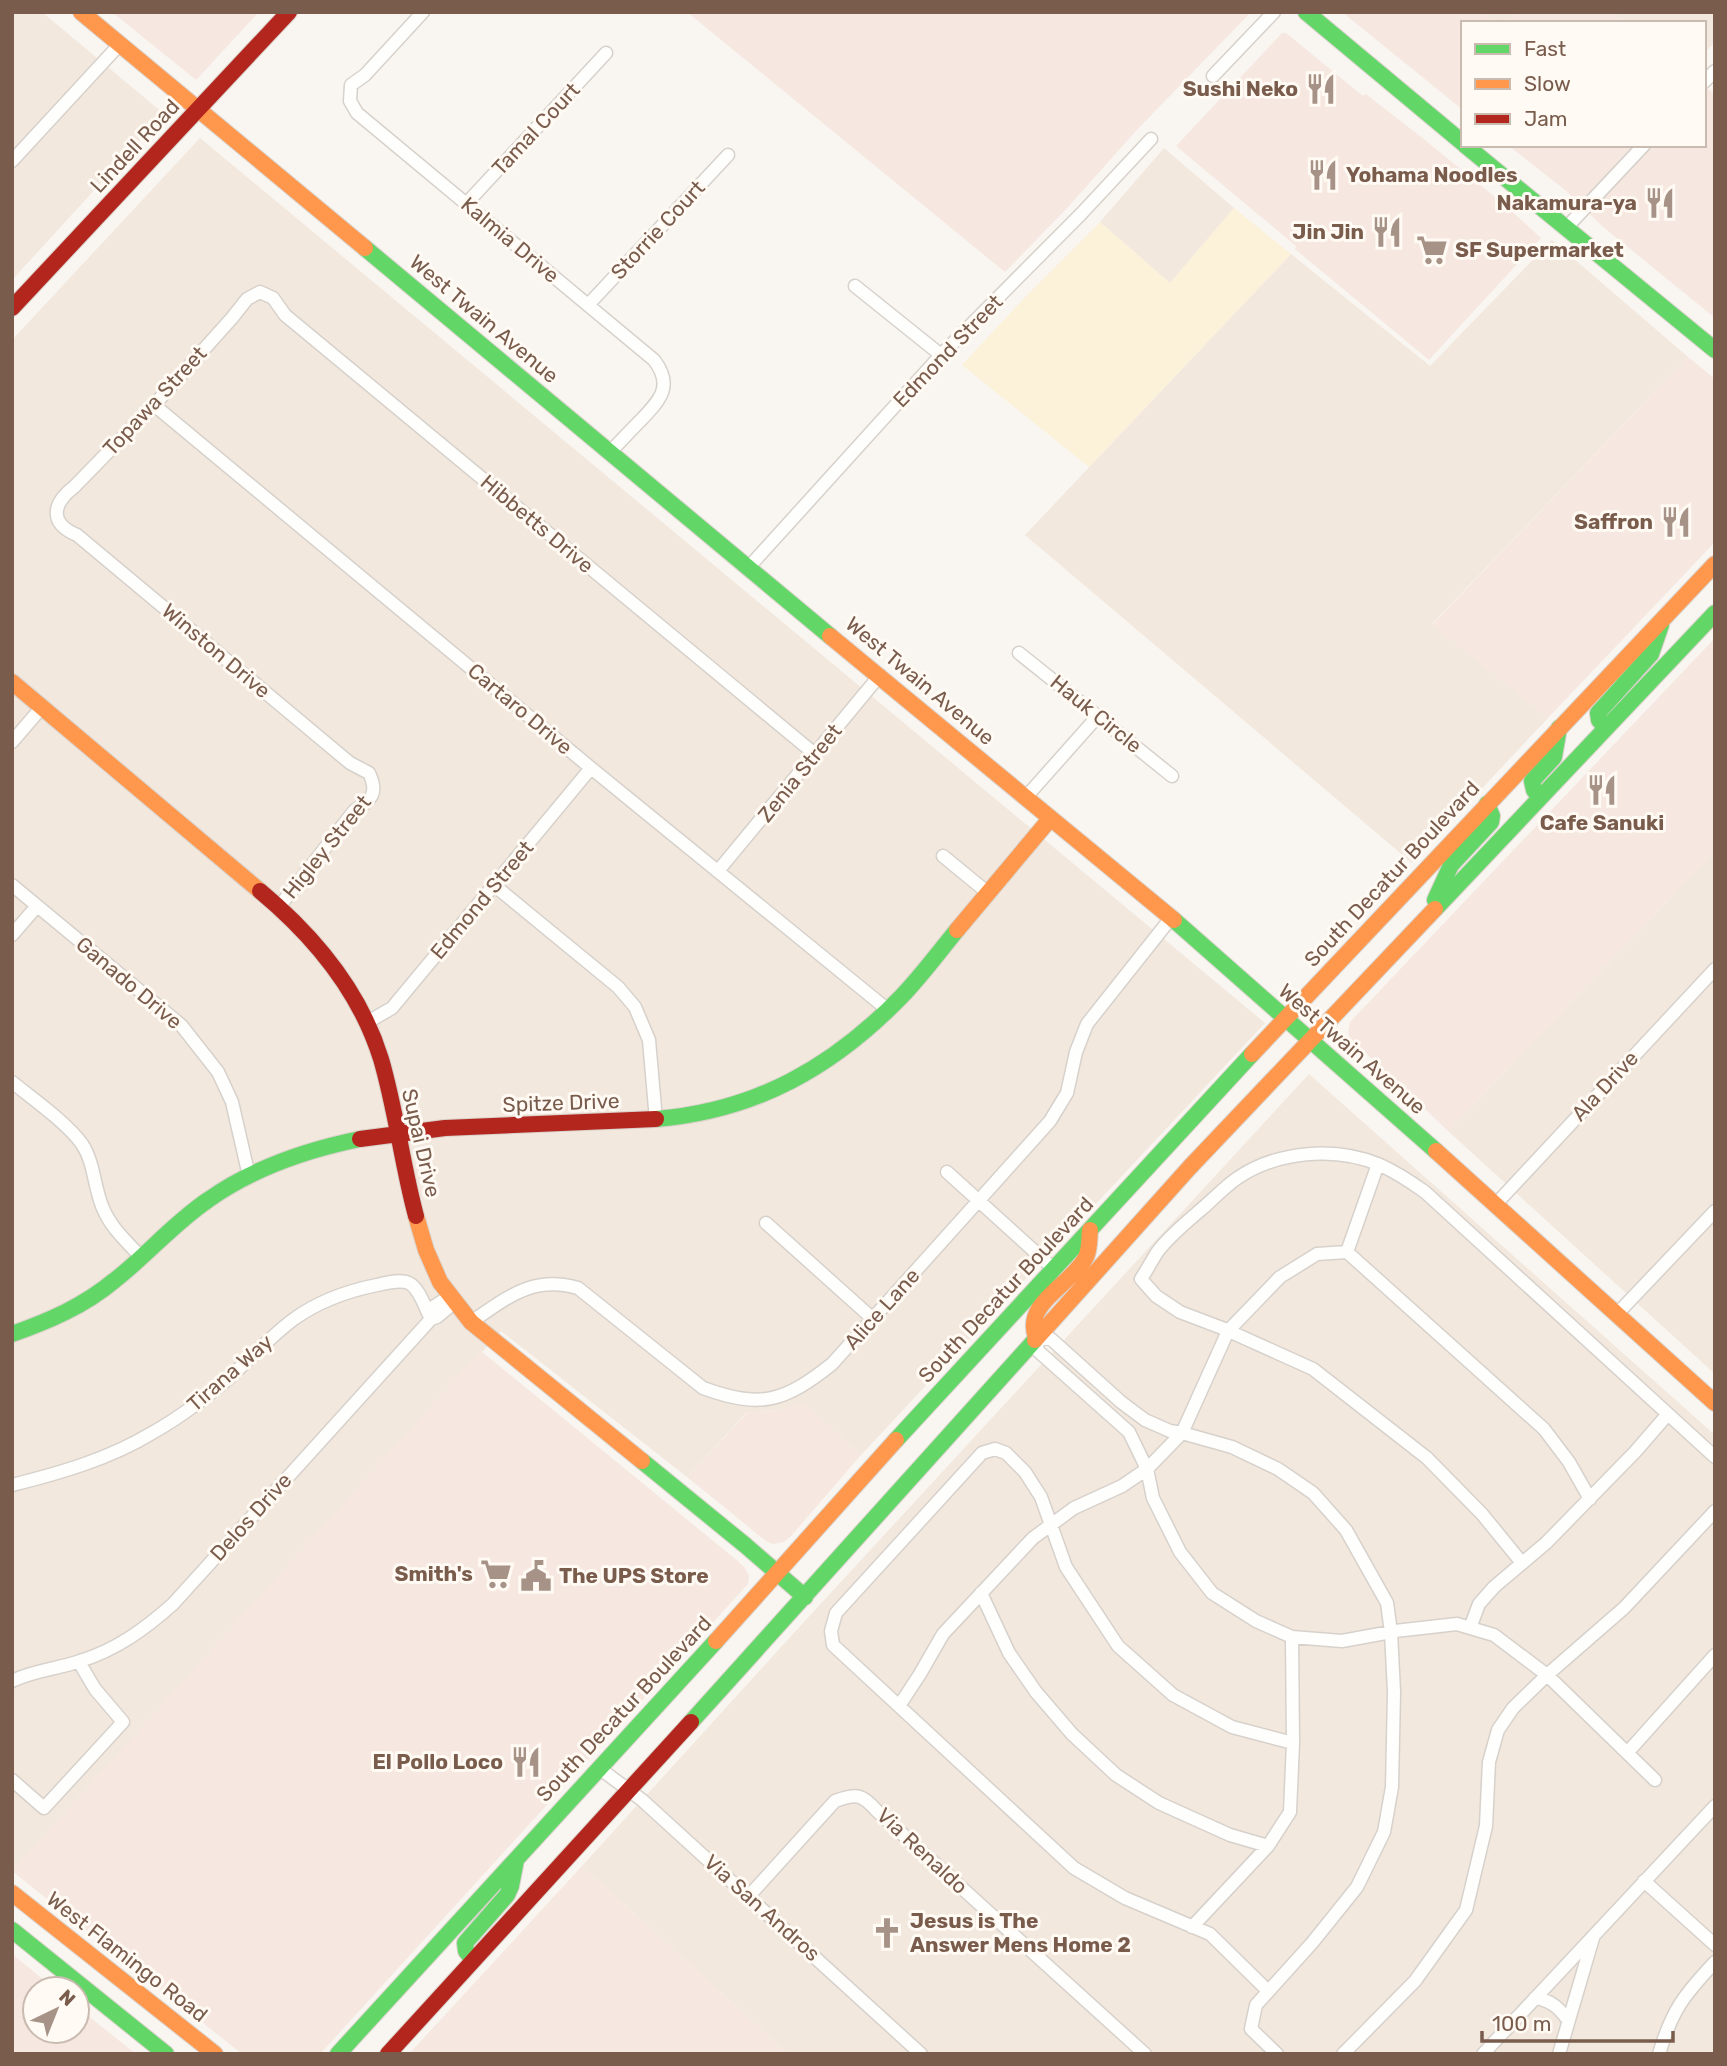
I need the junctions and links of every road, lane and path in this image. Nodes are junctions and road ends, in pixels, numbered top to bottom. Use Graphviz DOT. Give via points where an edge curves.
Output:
graph roads {
  1 [pos="81,12"];
  2 [pos="289,12"];
  3 [pos="423,12"];
  4 [pos="1274,12"];
  5 [pos="1306,12"];
  6 [pos="120,44"];
  7 [pos="606,53"];
  8 [pos="1213,76"];
  9 [pos="198,108"];
  10 [pos="1151,139"];
  11 [pos="1461,141"];
  12 [pos="1468,147"];
  13 [pos="1642,147"];
  14 [pos="728,155"];
  15 [pos="12,161"];
  16 [pos="466,204"];
  17 [pos="1566,228"];
  18 [pos="855,286"];
  19 [pos="260,292"];
  20 [pos="588,305"];
  21 [pos="12,308"];
  22 [pos="1715,350"];
  23 [pos="941,355"];
  24 [pos="154,405"];
  25 [pos="609,453"];
  26 [pos="57,514"];
  27 [pos="1715,564"];
  28 [pos="749,567"];
  29 [pos="1715,613"];
  30 [pos="1664,617"];
  31 [pos="1019,653"];
  32 [pos="880,675"];
  33 [pos="12,682"];
  34 [pos="42,707"];
  35 [pos="1098,716"];
  36 [pos="1559,728"];
  37 [pos="1606,728"];
  38 [pos="12,742"];
  39 [pos="816,755"];
  40 [pos="592,768"];
  41 [pos="1172,776"];
  42 [pos="374,787"];
  43 [pos="1026,797"];
  44 [pos="1540,798"];
  45 [pos="1487,804"];
  46 [pos="1051,819"];
  47 [pos="943,856"];
  48 [pos="718,871"];
  49 [pos="12,885"];
  50 [pos="495,886"];
  51 [pos="988,893"];
  52 [pos="37,906"];
  53 [pos="279,907"];
  54 [pos="1429,914"];
  55 [pos="1171,918"];
  56 [pos="12,935"];
  57 [pos="1715,969"];
  58 [pos="888,1010"];
  59 [pos="1285,1018"];
  60 [pos="366,1023"];
  61 [pos="1310,1040"];
  62 [pos="12,1082"];
  63 [pos="656,1120"];
  64 [pos="397,1132"];
  65 [pos="1378,1164"];
  66 [pos="947,1172"];
  67 [pos="248,1177"];
  68 [pos="979,1200"];
  69 [pos="1496,1204"];
  70 [pos="1715,1211"];
  71 [pos="766,1223"];
  72 [pos="1090,1230"];
  73 [pos="1347,1252"];
  74 [pos="142,1258"];
  75 [pos="1054,1269"];
  76 [pos="452,1299"];
  77 [pos="1617,1314"];
  78 [pos="429,1315"];
  79 [pos="873,1319"];
  80 [pos="471,1322"];
  81 [pos="1228,1331"];
  82 [pos="12,1334"];
  83 [pos="1036,1337"];
  84 [pos="1715,1403"];
  85 [pos="1668,1414"];
  86 [pos="1182,1433"];
  87 [pos="1715,1457"];
  88 [pos="1147,1469"];
  89 [pos="12,1485"];
  90 [pos="1590,1499"];
  91 [pos="1715,1511"];
  92 [pos="1051,1525"];
  93 [pos="1522,1563"];
  94 [pos="777,1573"];
  95 [pos="981,1593"];
  96 [pos="805,1597"];
  97 [pos="1470,1628"];
  98 [pos="1391,1632"];
  99 [pos="1292,1637"];
  100 [pos="1715,1655"];
  101 [pos="79,1662"];
  102 [pos="1546,1675"];
  103 [pos="12,1681"];
  104 [pos="899,1706"];
  105 [pos="1293,1743"];
  106 [pos="1627,1754"];
  107 [pos="599,1768"];
  108 [pos="12,1780"];
  109 [pos="1655,1780"];
  110 [pos="630,1789"];
  111 [pos="1715,1806"];
  112 [pos="1268,1846"];
  113 [pos="516,1858"];
  114 [pos="1644,1881"];
  115 [pos="13,1895"];
  116 [pos="749,1896"];
  117 [pos="12,1917"];
  118 [pos="1192,1927"];
  119 [pos="12,1930"];
  120 [pos="1594,1934"];
  121 [pos="1715,1945"];
  122 [pos="93,1957"];
  123 [pos="473,1960"];
  124 [pos="1715,1962"];
  125 [pos="1268,1992"];
  126 [pos="1535,1998"];
  127 [pos="1569,2020"];
  128 [pos="166,2054"];
  129 [pos="215,2054"];
  130 [pos="338,2054"];
  131 [pos="388,2054"];
  132 [pos="921,2054"];
  133 [pos="1145,2054"];
  134 [pos="1278,2054"];
  135 [pos="1343,2054"];
  136 [pos="1483,2054"];
  137 [pos="1559,2054"];
  138 [pos="1659,2054"];
  1 -- 6 [label="main road, West Twain Avenue"];
  2 -- 9 [label="main road, Lindell Road"];
  3 -- 16 [label="street, Kalmia Drive" via="351,85 350,101 357,113"];
  4 -- 8 [label="street"];
  5 -- 11 [label="main road"];
  6 -- 9 [label="main road, West Twain Avenue"];
  6 -- 15 [label="street"];
  7 -- 16 [label="street, Tamal Court"];
  9 -- 21 [label="main road, Lindell Road"];
  9 -- 25 [label="main road, West Twain Avenue"];
  10 -- 23 [label="street, Edmond Street"];
  12 -- 17 [label="main road"];
  13 -- 17 [label="street"];
  14 -- 20 [label="street, Storrie Court"];
  16 -- 20 [label="street, Kalmia Drive"];
  17 -- 22 [label="main road"];
  18 -- 23 [label="street"];
  19 -- 24 [label="street, Topawa Street" via="247,299"];
  19 -- 39 [label="street, Hibbetts Drive" via="273,298 285,315"];
  20 -- 25 [label="street, Kalmia Drive" via="654,360 664,382 656,404"];
  23 -- 28 [label="street, Edmond Street"];
  24 -- 26 [label="street, Topawa Street" via="60,499"];
  24 -- 40 [label="street, Cartaro Drive"];
  25 -- 28 [label="main road, West Twain Avenue"];
  26 -- 42 [label="street, Winston Drive" via="66,530 350,763 369,773"];
  27 -- 30 [label="main road, South Decatur Boulevard"];
  28 -- 32 [label="main road, West Twain Avenue"];
  29 -- 37 [label="main road"];
  30 -- 36 [label="main road, South Decatur Boulevard"];
  30 -- 37 [label="main road" via="1651,654 1598,713"];
  31 -- 35 [label="street, Hauk Circle"];
  32 -- 39 [label="street, Zenia Street"];
  32 -- 43 [label="main road, West Twain Avenue"];
  33 -- 34 [label="main road, Supai Drive"];
  34 -- 38 [label="street"];
  34 -- 53 [label="main road, Supai Drive"];
  35 -- 41 [label="street, Hauk Circle"];
  35 -- 43 [label="street"];
  36 -- 44 [label="main road" via="1554,757 1532,781"];
  36 -- 45 [label="main road, South Decatur Boulevard"];
  37 -- 44 [label="main road"];
  39 -- 48 [label="street, Zenia Street"];
  40 -- 48 [label="street, Cartaro Drive"];
  40 -- 50 [label="street, Edmond Street"];
  42 -- 53 [label="street, Higley Street" via="369,802 354,811"];
  43 -- 46 [label="main road, West Twain Avenue"];
  44 -- 54 [label="main road"];
  45 -- 54 [label="main road" via="1491,822 1451,865"];
  45 -- 59 [label="main road, South Decatur Boulevard"];
  46 -- 51 [label="main road, Spitze Drive"];
  46 -- 55 [label="main road, West Twain Avenue"];
  47 -- 51 [label="street"];
  48 -- 58 [label="street, Cartaro Drive"];
  49 -- 52 [label="street, Ganado Drive"];
  50 -- 60 [label="street, Edmond Street" via="392,1008"];
  50 -- 63 [label="street" via="618,987 635,1007 649,1040"];
  51 -- 58 [label="main road, Spitze Drive"];
  52 -- 56 [label="street"];
  52 -- 67 [label="street, Ganado Drive" via="181,1025 218,1072 232,1102"];
  53 -- 60 [label="main road, Supai Drive" via="304,930 348,988"];
  54 -- 61 [label="main road"];
  55 -- 59 [label="main road, West Twain Avenue"];
  55 -- 68 [label="street, Alice Lane" via="1087,1024 1067,1093 1050,1121"];
  57 -- 69 [label="street, Ala Drive"];
  58 -- 63 [label="main road, Spitze Drive" via="851,1043 785,1084 743,1102"];
  59 -- 61 [label="main road, West Twain Avenue"];
  59 -- 72 [label="main road, South Decatur Boulevard"];
  60 -- 64 [label="main road, Supai Drive" via="380,1058"];
  61 -- 69 [label="main road, West Twain Avenue"];
  61 -- 83 [label="main road"];
  62 -- 74 [label="street" via="82,1144 110,1224"];
  63 -- 64 [label="main road, Spitze Drive"];
  64 -- 67 [label="main road, Spitze Drive" via="306,1153"];
  64 -- 76 [label="main road, Supai Drive" via="424,1242 437,1277"];
  65 -- 73 [label="street"];
  65 -- 81 [label="street" via="1320,1154 1259,1166 1237,1178 1158,1250 1141,1279 1180,1312"];
  65 -- 85 [label="street" via="1425,1192"];
  66 -- 68 [label="street"];
  67 -- 74 [label="main road, Spitze Drive" via="195,1210"];
  68 -- 75 [label="street"];
  68 -- 79 [label="street, Alice Lane"];
  69 -- 77 [label="main road, West Twain Avenue"];
  70 -- 77 [label="street"];
  71 -- 79 [label="street"];
  72 -- 75 [label="main road, South Decatur Boulevard"];
  72 -- 83 [label="main road" via="1086,1258 1034,1319"];
  73 -- 81 [label="street" via="1317,1254 1280,1277"];
  73 -- 90 [label="street" via="1544,1429"];
  74 -- 82 [label="main road, Spitze Drive" via="84,1303"];
  75 -- 94 [label="main road, South Decatur Boulevard"];
  76 -- 78 [label="street, Delos Drive" via="437,1317"];
  76 -- 80 [label="main road, Supai Drive"];
  77 -- 84 [label="main road, West Twain Avenue"];
  78 -- 89 [label="street, Tirana Way" via="416,1290 404,1281 328,1299 292,1321 222,1384 150,1435 73,1468"];
  78 -- 101 [label="street, Delos Drive" via="173,1604 115,1648"];
  79 -- 80 [label="street, Alice Lane" via="832,1364 806,1384 776,1398 750,1401 703,1388 578,1289 563,1284 535,1285"];
  80 -- 94 [label="main road, Supai Drive"];
  81 -- 86 [label="street"];
  81 -- 93 [label="street" via="1313,1369 1376,1416 1427,1458"];
  83 -- 86 [label="street" via="1051,1339 1145,1420"];
  83 -- 88 [label="street" via="1038,1351 1129,1432"];
  83 -- 96 [label="main road"];
  85 -- 87 [label="street"];
  85 -- 90 [label="street"];
  86 -- 88 [label="street"];
  86 -- 98 [label="street" via="1231,1447 1278,1469 1313,1493 1346,1530 1369,1569 1387,1603"];
  88 -- 92 [label="street"];
  88 -- 99 [label="street" via="1153,1498 1180,1552 1212,1593"];
  90 -- 93 [label="street"];
  91 -- 102 [label="street" via="1624,1608"];
  92 -- 95 [label="street"];
  92 -- 104 [label="street" via="1026,1472 1006,1453 995,1449 982,1453 836,1614 833,1645"];
  92 -- 105 [label="street" via="1066,1567 1118,1646 1173,1695 1232,1727"];
  93 -- 97 [label="street" via="1479,1604"];
  94 -- 96 [label="main road, Supai Drive"];
  94 -- 107 [label="main road, South Decatur Boulevard"];
  95 -- 104 [label="street" via="943,1634"];
  95 -- 112 [label="street" via="1009,1653 1036,1692 1116,1775 1159,1803 1230,1835"];
  96 -- 110 [label="main road"];
  97 -- 98 [label="street" via="1457,1624"];
  97 -- 102 [label="street" via="1494,1635"];
  98 -- 99 [label="street" via="1342,1641"];
  98 -- 125 [label="street" via="1392,1787 1384,1832 1357,1886"];
  99 -- 105 [label="street"];
  100 -- 106 [label="street"];
  101 -- 103 [label="street, Delos Drive"];
  101 -- 108 [label="street" via="123,1722 44,1808"];
  102 -- 106 [label="street"];
  102 -- 135 [label="street" via="1498,1730 1489,1762 1486,1826 1465,1910 1415,1981"];
  104 -- 118 [label="street" via="1074,1868 1125,1898"];
  105 -- 112 [label="street" via="1290,1812"];
  106 -- 109 [label="street"];
  107 -- 110 [label="street, Via San Andros"];
  107 -- 113 [label="main road, South Decatur Boulevard"];
  110 -- 116 [label="street, Via San Andros"];
  110 -- 123 [label="main road"];
  111 -- 114 [label="street"];
  112 -- 118 [label="street"];
  113 -- 123 [label="main road" via="507,1895 465,1942"];
  113 -- 130 [label="main road, South Decatur Boulevard"];
  114 -- 120 [label="street"];
  114 -- 121 [label="street"];
  115 -- 122 [label="main road, West Flamingo Road"];
  116 -- 132 [label="street, Via San Andros"];
  116 -- 133 [label="street, Via Renaldo" via="835,1801 851,1795 866,1798"];
  117 -- 122 [label="main road" via="59,1947"];
  118 -- 125 [label="street" via="1210,1934"];
  119 -- 128 [label="main road"];
  120 -- 126 [label="street"];
  120 -- 127 [label="street"];
  122 -- 129 [label="main road, West Flamingo Road"];
  123 -- 131 [label="main road"];
  124 -- 138 [label="street" via="1677,2007"];
  125 -- 134 [label="street" via="1256,2005 1251,2029"];
  126 -- 127 [label="street" via="1552,2003"];
  126 -- 136 [label="street"];
  127 -- 137 [label="street"];
}
